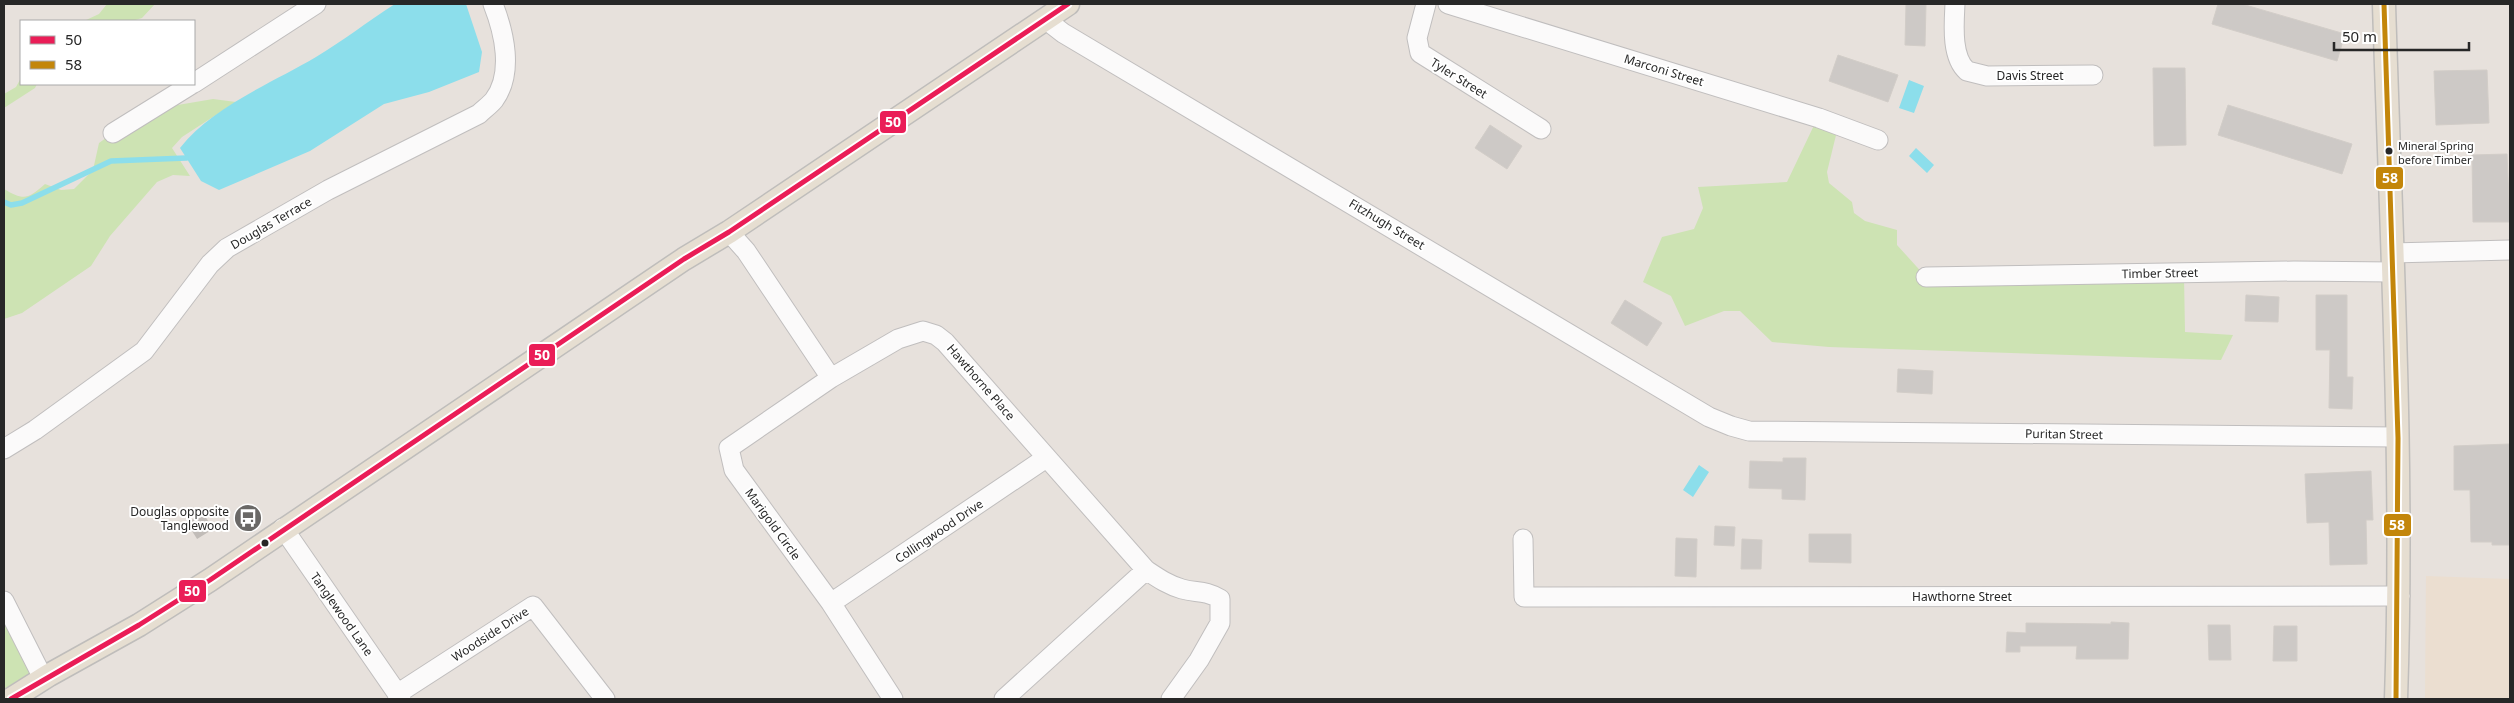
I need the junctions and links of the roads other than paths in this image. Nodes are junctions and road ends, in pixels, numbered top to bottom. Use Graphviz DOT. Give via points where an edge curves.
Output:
graph roads {
  1 [pos="316,4"];
  2 [pos="493,4"];
  3 [pos="1068,4"];
  4 [pos="1426,4"];
  5 [pos="1448,4"];
  6 [pos="1955,4"];
  7 [pos="2384,4"];
  8 [pos="1045,19"];
  9 [pos="2093,75"];
  10 [pos="195,82"];
  11 [pos="190,85"];
  12 [pos="1541,129"];
  13 [pos="113,133"];
  14 [pos="1878,140"];
  15 [pos="729,232"];
  16 [pos="2510,250"];
  17 [pos="2393,262"];
  18 [pos="1926,277"];
  19 [pos="831,378"];
  20 [pos="1731,426"];
  21 [pos="2397,437"];
  22 [pos="4,449"];
  23 [pos="1046,458"];
  24 [pos="283,528"];
  25 [pos="1523,538"];
  26 [pos="1146,570"];
  27 [pos="2400,596"];
  28 [pos="4,601"];
  29 [pos="831,603"];
  30 [pos="44,678"];
  31 [pos="399,697"];
  32 [pos="10,699"];
  33 [pos="605,699"];
  34 [pos="893,699"];
  35 [pos="1004,699"];
  36 [pos="1171,699"];
  37 [pos="2396,699"];
  1 -- 10 [label="street"];
  2 -- 22 [label="street, Douglas Terrace" via="502,26 504,72 494,99 480,114 328,190 227,248 210,264 144,351"];
  3 -- 8 [label="main road"];
  4 -- 12 [label="street, Tyler Street" via="1417,38 1420,53"];
  5 -- 14 [label="street, Marconi Street" via="1819,118"];
  6 -- 9 [label="street, Davis Street" via="1956,47 1959,60 1967,71 1987,76"];
  7 -- 17 [label="main road"];
  8 -- 15 [label="main road"];
  8 -- 20 [label="street, Fitzhugh Street" via="1641,377 1709,417"];
  11 -- 13 [label="street"];
  15 -- 19 [label="street" via="746,251"];
  15 -- 24 [label="main road"];
  16 -- 17 [label="street, Timber Street"];
  17 -- 18 [label="street, Timber Street" via="2294,271"];
  17 -- 21 [label="main road"];
  19 -- 23 [label="street, Hawthorne Place" via="898,339 923,331 936,335"];
  19 -- 29 [label="street, Marigold Circle" via="729,448 734,470"];
  20 -- 21 [label="street, Puritan Street" via="1749,431"];
  21 -- 27 [label="main road"];
  23 -- 26 [label="street, Hawthorne Place"];
  23 -- 29 [label="street, Collingwood Drive"];
  24 -- 30 [label="main road" via="139,626"];
  24 -- 31 [label="street, Tanglewood Lane"];
  25 -- 27 [label="street, Hawthorne Street" via="1524,597"];
  26 -- 35 [label="street"];
  26 -- 36 [label="street, Hawthorne Place" via="1165,583 1209,592 1220,599 1220,623 1200,660"];
  27 -- 37 [label="main road"];
  28 -- 30 [label="street"];
  29 -- 34 [label="street, Marigold Circle"];
  30 -- 32 [label="main road"];
  31 -- 33 [label="street, Woodside Drive" via="533,606"];
}
